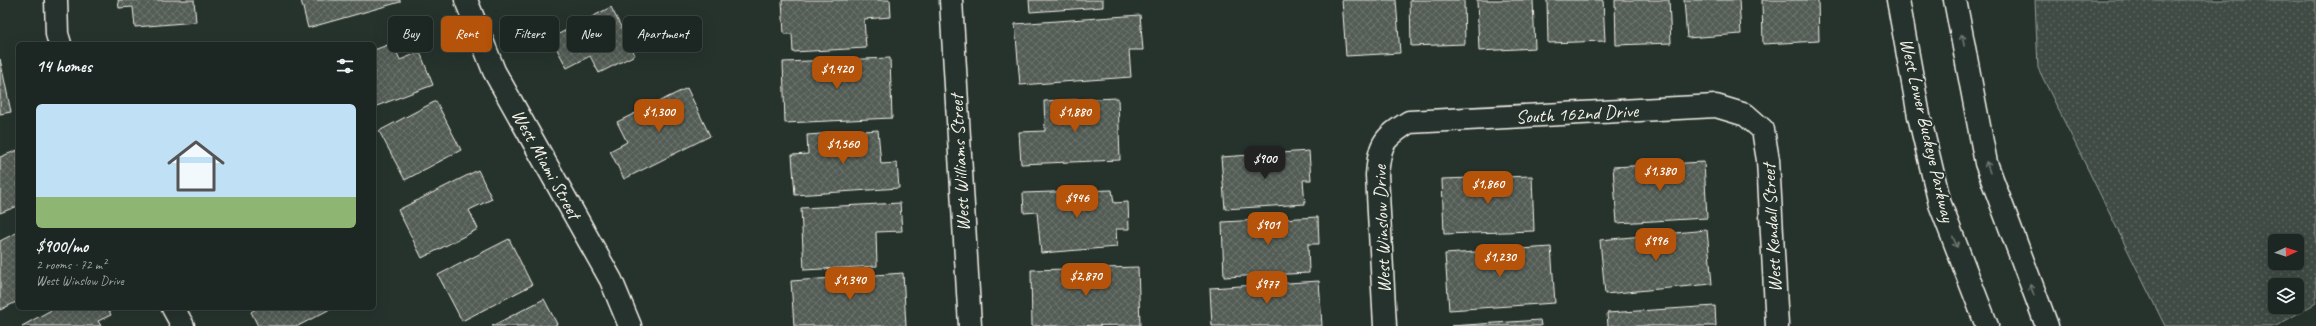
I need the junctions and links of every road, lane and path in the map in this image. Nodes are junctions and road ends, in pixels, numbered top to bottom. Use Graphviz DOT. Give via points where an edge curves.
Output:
graph roads {
  1 [pos="56,0"];
  2 [pos="466,0"];
  3 [pos="951,0"];
  4 [pos="1898,0"];
  5 [pos="1955,0"];
  6 [pos="59,42"];
  7 [pos="1763,130"];
  8 [pos="1388,135"];
  9 [pos="174,310"];
  10 [pos="183,326"];
  11 [pos="630,326"];
  12 [pos="970,326"];
  13 [pos="1386,326"];
  14 [pos="1778,326"];
  15 [pos="1987,326"];
  16 [pos="2047,326"];
  1 -- 6 [label="street"];
  2 -- 11 [label="street, West Miami Street" via="494,71 612,280"];
  3 -- 12 [label="street, West Williams Street"];
  4 -- 15 [label="street, West Lower Buckeye Parkway, one-way" via="1919,116 1940,204"];
  16 -- 5 [label="street, one-way" via="1986,163"];
  7 -- 8 [label="street, South 162nd Drive" via="1746,116 1716,106 1409,122"];
  7 -- 14 [label="street, West Kendall Street" via="1768,160"];
  8 -- 13 [label="street, West Winslow Drive" via="1379,153 1377,175"];
  9 -- 10 [label="street"];
}
